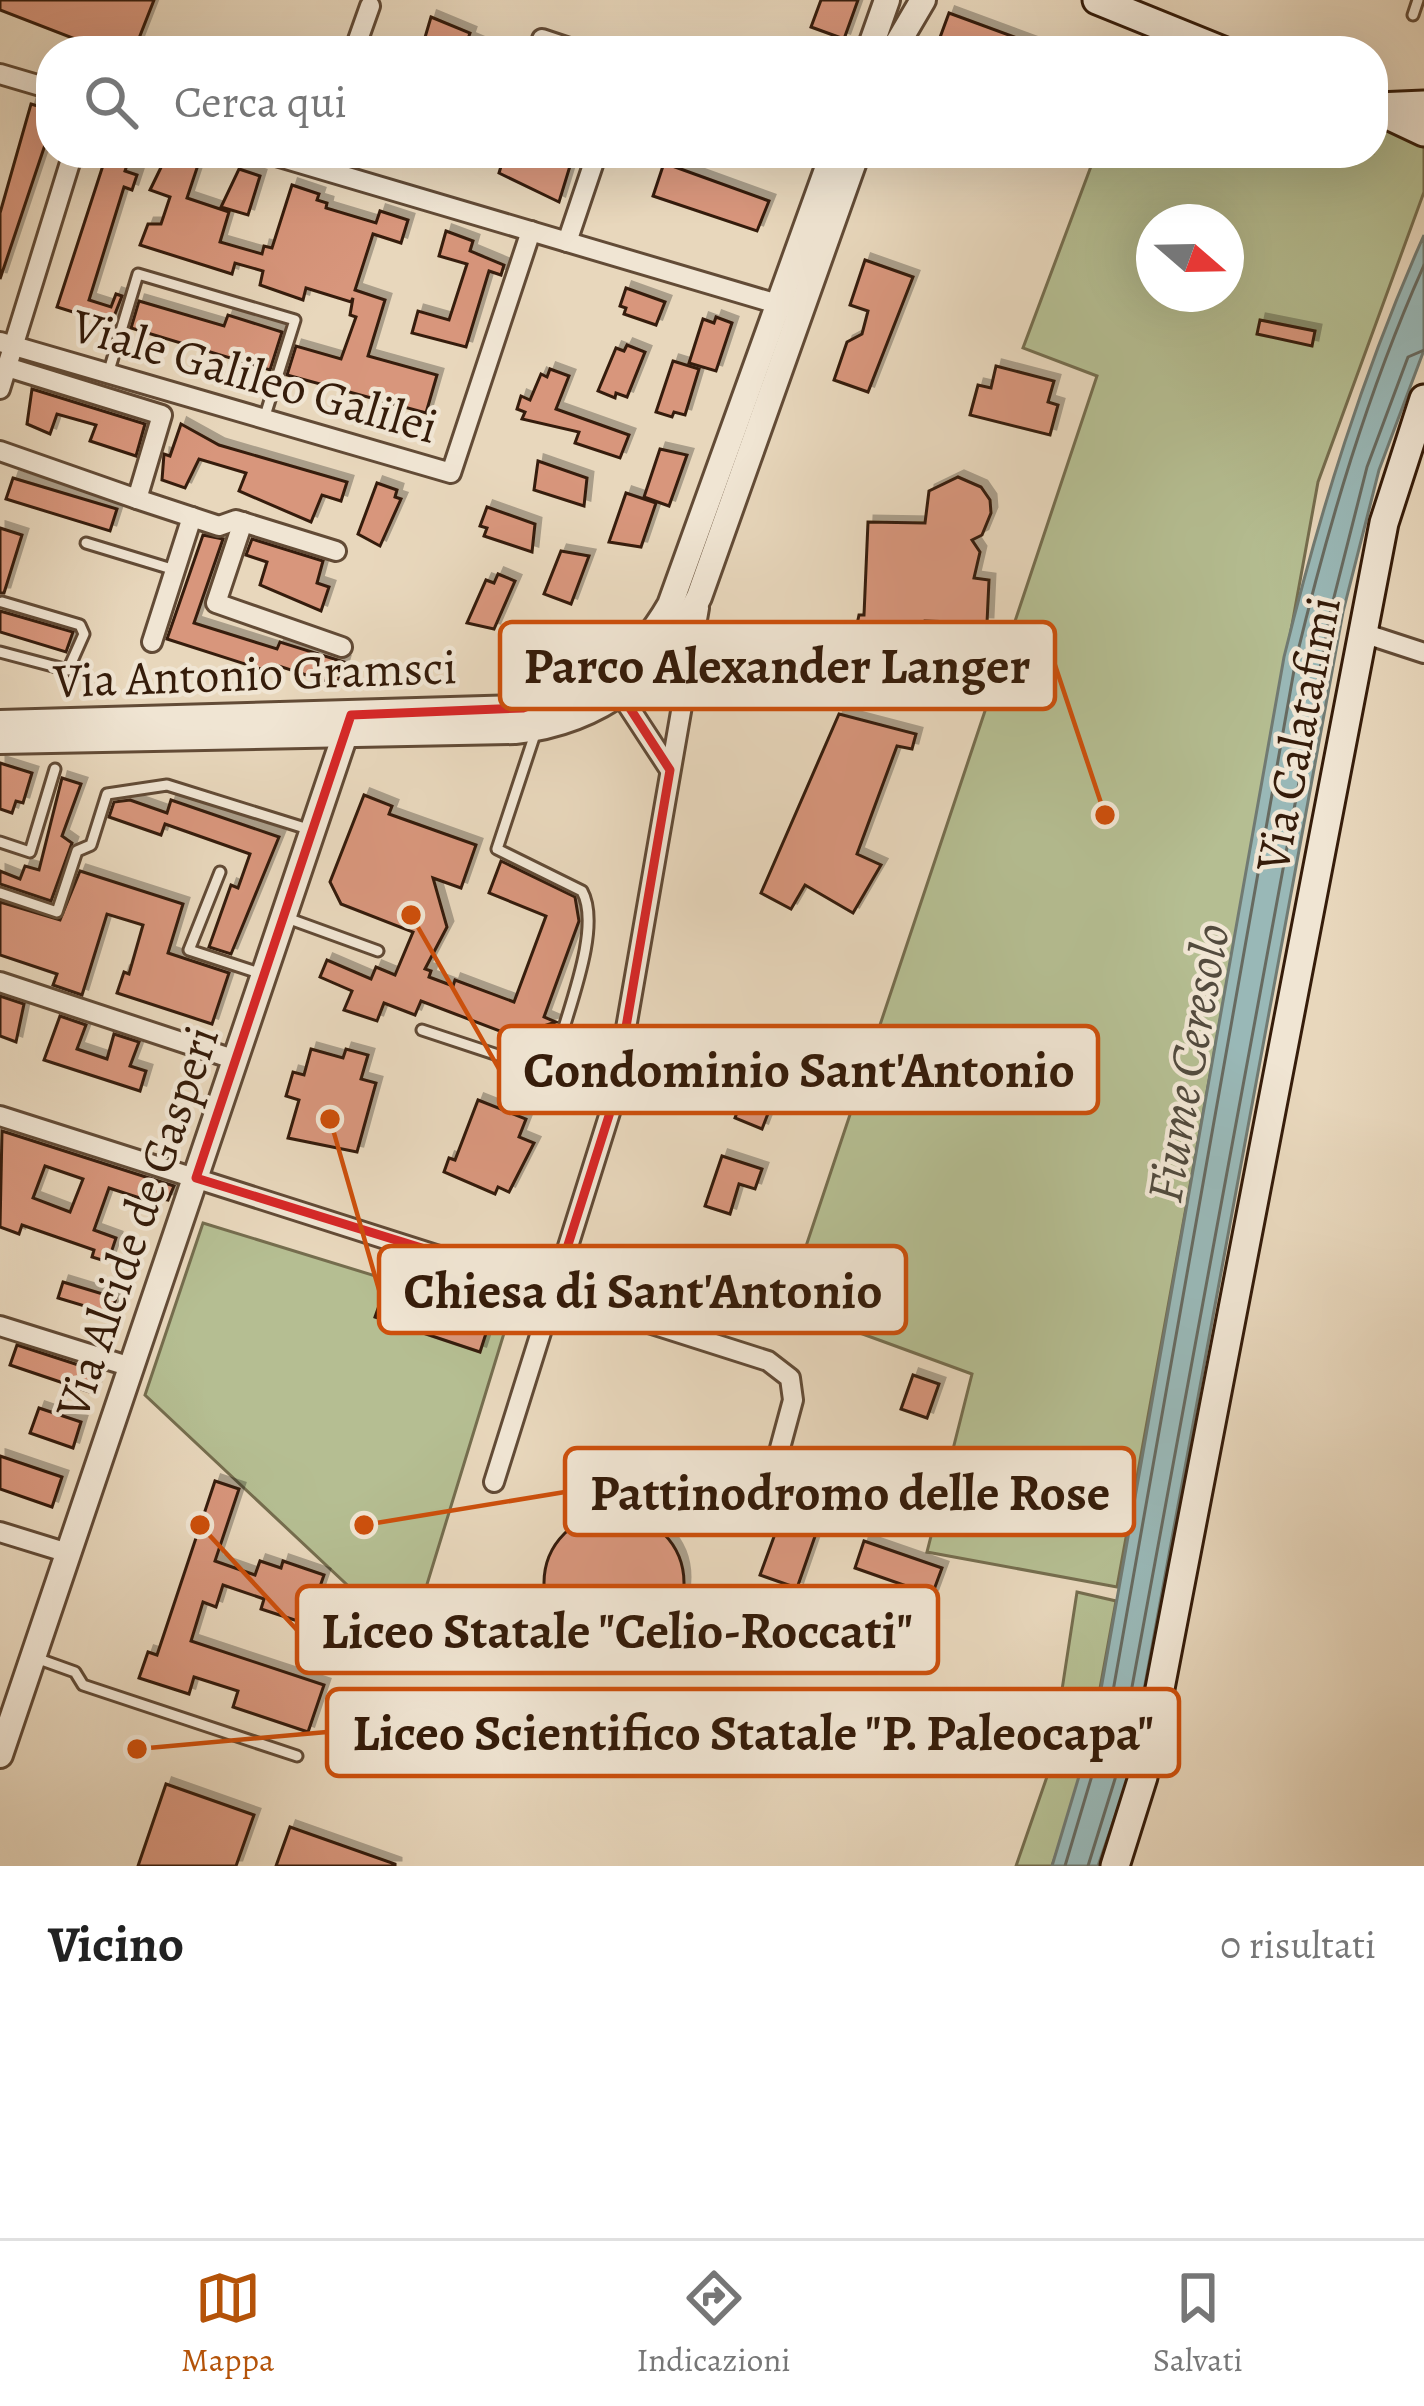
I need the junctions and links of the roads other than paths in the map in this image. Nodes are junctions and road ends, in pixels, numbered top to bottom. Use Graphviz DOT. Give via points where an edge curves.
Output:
graph roads {
  1 [pos="887,0"];
  2 [pos="923,0"];
  3 [pos="1078,0"];
  4 [pos="1418,0"];
  5 [pos="1105,4"];
  6 [pos="370,5"];
  7 [pos="1413,15"];
  8 [pos="359,36"];
  9 [pos="874,36"];
  10 [pos="899,36"];
  11 [pos="1185,36"];
  12 [pos="0,74"];
  13 [pos="36,85"];
  14 [pos="1424,105"];
  15 [pos="1388,107"];
  16 [pos="1388,115"];
  17 [pos="1424,132"];
  18 [pos="68,168"];
  19 [pos="340,168"];
  20 [pos="592,168"];
  21 [pos="829,168"];
  22 [pos="851,168"];
  23 [pos="531,231"];
  24 [pos="567,242"];
  25 [pos="790,308"];
  26 [pos="7,344"];
  27 [pos="7,367"];
  28 [pos="108,374"];
  29 [pos="0,389"];
  30 [pos="1424,399"];
  31 [pos="264,419"];
  32 [pos="0,451"];
  33 [pos="136,499"];
  34 [pos="192,518"];
  35 [pos="243,522"];
  36 [pos="86,543"];
  37 [pos="336,550"];
  38 [pos="175,570"];
  39 [pos="704,585"];
  40 [pos="2,602"];
  41 [pos="1363,633"];
  42 [pos="152,642"];
  43 [pos="342,646"];
  44 [pos="0,652"];
  45 [pos="1424,653"];
  46 [pos="615,686"];
  47 [pos="0,723"];
  48 [pos="348,725"];
  49 [pos="537,728"];
  50 [pos="0,741"];
  51 [pos="55,770"];
  52 [pos="670,770"];
  53 [pos="314,831"];
  54 [pos="0,842"];
  55 [pos="220,872"];
  56 [pos="0,892"];
  57 [pos="284,917"];
  58 [pos="378,951"];
  59 [pos="264,975"];
  60 [pos="0,982"];
  61 [pos="422,1030"];
  62 [pos="236,1060"];
  63 [pos="0,1116"];
  64 [pos="196,1178"];
  65 [pos="554,1289"];
  66 [pos="0,1326"];
  67 [pos="131,1367"];
  68 [pos="494,1482"];
  69 [pos="760,1522"];
  70 [pos="0,1532"];
  71 [pos="68,1553"];
  72 [pos="33,1657"];
  73 [pos="0,1755"];
  74 [pos="297,1756"];
  75 [pos="1115,1866"];
  1 -- 9 [label="street"];
  2 -- 10 [label="street"];
  3 -- 5 [label="street"];
  4 -- 7 [label="lane"];
  5 -- 11 [label="main road"];
  6 -- 8 [label="street"];
  12 -- 13 [label="street"];
  14 -- 15 [label="main road"];
  16 -- 17 [label="main road"];
  18 -- 26 [label="street"];
  19 -- 23 [label="street"];
  20 -- 24 [label="street"];
  21 -- 25 [label="street"];
  22 -- 25 [label="street"];
  23 -- 24 [label="street"];
  23 -- 31 [label="street, Viale Galileo Galilei" via="451,473"];
  24 -- 25 [label="street"];
  25 -- 39 [label="street, Via Antonio Gramsci"];
  25 -- 46 [label="street, Via Antonio Gramsci" via="677,588"];
  26 -- 27 [label="street"];
  26 -- 28 [label="street, Viale Galileo Galilei"];
  27 -- 29 [label="street"];
  27 -- 33 [label="street" via="162,416"];
  28 -- 31 [label="street, Viale Galileo Galilei"];
  28 -- 31 [label="lane" via="138,274 295,320"];
  30 -- 41 [label="main road, Via Calatafimi" via="1395,478"];
  32 -- 33 [label="street"];
  33 -- 34 [label="street"];
  34 -- 35 [label="street"];
  34 -- 38 [label="street"];
  35 -- 37 [label="street"];
  35 -- 43 [label="street" via="216,603"];
  36 -- 38 [label="lane"];
  38 -- 42 [label="street"];
  39 -- 46 [label="street, Via Antonio Gramsci" via="674,641"];
  39 -- 52 [label="street"];
  40 -- 44 [label="lane" via="84,634 68,670"];
  41 -- 45 [label="street"];
  41 -- 75 [label="main road, Via Calatafimi" via="1143,1777"];
  46 -- 48 [label="street, Via Antonio Gramsci" via="523,708"];
  46 -- 49 [label="street, Via Antonio Gramsci" via="587,713"];
  46 -- 52 [label="street"];
  47 -- 48 [label="street, Via Antonio Gramsci"];
  48 -- 49 [label="street, Via Antonio Gramsci"];
  48 -- 50 [label="street, Via Antonio Gramsci"];
  48 -- 53 [label="street, Via Alcide de Gasperi"];
  49 -- 61 [label="lane" via="497,849 587,899 589,932 558,1048 526,1064"];
  51 -- 54 [label="lane" via="30,852"];
  52 -- 65 [label="street" via="613,1103"];
  53 -- 56 [label="lane" via="167,785 107,794 57,912"];
  53 -- 57 [label="street, Via Alcide de Gasperi"];
  55 -- 59 [label="lane" via="189,950"];
  57 -- 58 [label="lane"];
  57 -- 59 [label="street, Via Alcide de Gasperi"];
  59 -- 62 [label="street, Via Alcide de Gasperi"];
  60 -- 62 [label="street"];
  62 -- 64 [label="street, Via Alcide de Gasperi"];
  63 -- 64 [label="street"];
  64 -- 65 [label="street"];
  64 -- 67 [label="street, Via Alcide de Gasperi"];
  65 -- 68 [label="street"];
  65 -- 69 [label="street" via="769,1360 790,1378 794,1400"];
  66 -- 67 [label="street"];
  67 -- 71 [label="street, Via Alcide de Gasperi"];
  70 -- 71 [label="street"];
  71 -- 72 [label="street, Via Alcide de Gasperi"];
  72 -- 73 [label="street, Via Alcide de Gasperi"];
  72 -- 74 [label="lane" via="75,1672 82,1685"];
}
